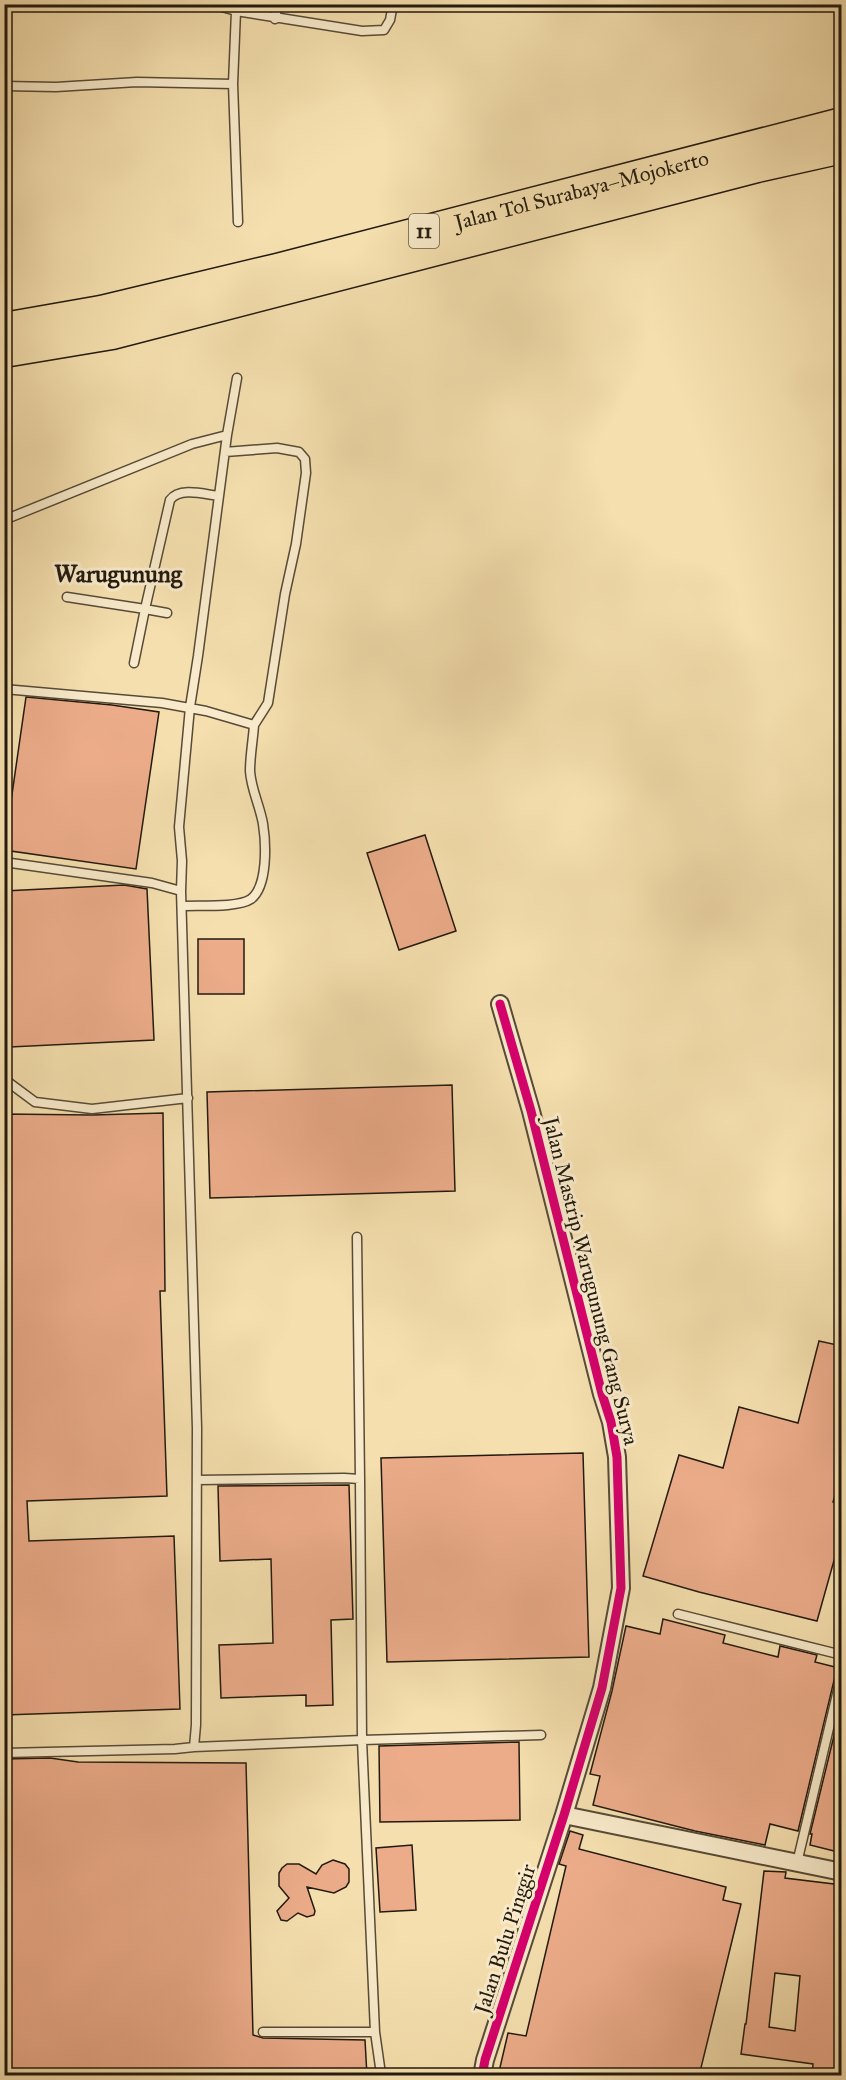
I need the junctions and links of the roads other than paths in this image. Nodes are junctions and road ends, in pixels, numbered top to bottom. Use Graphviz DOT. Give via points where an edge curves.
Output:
graph roads {
  1 [pos="212,4"];
  2 [pos="278,4"];
  3 [pos="393,4"];
  4 [pos="236,11"];
  5 [pos="274,19"];
  6 [pos="233,84"];
  7 [pos="4,86"];
  8 [pos="842,123"];
  9 [pos="842,148"];
  10 [pos="238,222"];
  11 [pos="4,328"];
  12 [pos="4,352"];
  13 [pos="237,378"];
  14 [pos="227,435"];
  15 [pos="225,452"];
  16 [pos="218,496"];
  17 [pos="4,520"];
  18 [pos="67,597"];
  19 [pos="145,609"];
  20 [pos="167,613"];
  21 [pos="134,663"];
  22 [pos="4,689"];
  23 [pos="190,708"];
  24 [pos="254,725"];
  25 [pos="4,862"];
  26 [pos="181,891"];
  27 [pos="182,906"];
  28 [pos="500,1004"];
  29 [pos="4,1079"];
  30 [pos="189,1098"];
  31 [pos="357,1237"];
  32 [pos="360,1479"];
  33 [pos="197,1480"];
  34 [pos="678,1614"];
  35 [pos="842,1655"];
  36 [pos="842,1672"];
  37 [pos="541,1735"];
  38 [pos="362,1740"];
  39 [pos="194,1747"];
  40 [pos="4,1753"];
  41 [pos="564,1815"];
  42 [pos="796,1863"];
  43 [pos="842,1872"];
  44 [pos="263,2032"];
  45 [pos="375,2032"];
  46 [pos="380,2067"];
  47 [pos="482,2076"];
  1 -- 4 [label="lane"];
  2 -- 5 [label="lane"];
  3 -- 5 [label="lane" via="384,30 362,31"];
  4 -- 5 [label="lane"];
  4 -- 6 [label="lane"];
  6 -- 7 [label="lane"];
  6 -- 10 [label="lane"];
  8 -- 11 [label="highway, Jalan Tol Surabaya–Mojokerto / 11" via="277,269 100,312"];
  9 -- 12 [label="highway, Jalan Tol Surabaya–Mojokerto / 11" via="123,331"];
  13 -- 14 [label="lane"];
  14 -- 15 [label="lane"];
  14 -- 17 [label="lane" via="192,444"];
  15 -- 16 [label="lane"];
  15 -- 24 [label="lane" via="277,448 299,452 305,459 296,544 268,703"];
  16 -- 19 [label="lane" via="182,492 170,500"];
  16 -- 23 [label="lane"];
  18 -- 19 [label="lane"];
  19 -- 20 [label="lane"];
  19 -- 21 [label="lane"];
  22 -- 23 [label="lane"];
  23 -- 24 [label="lane"];
  23 -- 26 [label="lane" via="179,827"];
  24 -- 27 [label="lane" via="250,771 263,825 265,856 261,883 251,899"];
  25 -- 26 [label="lane" via="152,883"];
  26 -- 27 [label="lane"];
  27 -- 30 [label="lane"];
  28 -- 41 [label="street, Jalan Mastrip Warugunung Gang Surya" via="531,1111 617,1456 621,1588 602,1688"];
  29 -- 30 [label="lane" via="35,1102 82,1108"];
  30 -- 33 [label="lane"];
  31 -- 32 [label="lane"];
  32 -- 33 [label="lane"];
  32 -- 38 [label="lane"];
  33 -- 39 [label="lane"];
  34 -- 35 [label="lane"];
  36 -- 42 [label="lane"];
  37 -- 38 [label="lane"];
  38 -- 39 [label="lane"];
  38 -- 45 [label="lane"];
  39 -- 40 [label="lane"];
  41 -- 42 [label="street"];
  41 -- 47 [label="street, Jalan Bulu Pinggir"];
  42 -- 43 [label="street"];
  44 -- 45 [label="lane"];
  45 -- 46 [label="lane"];
}
